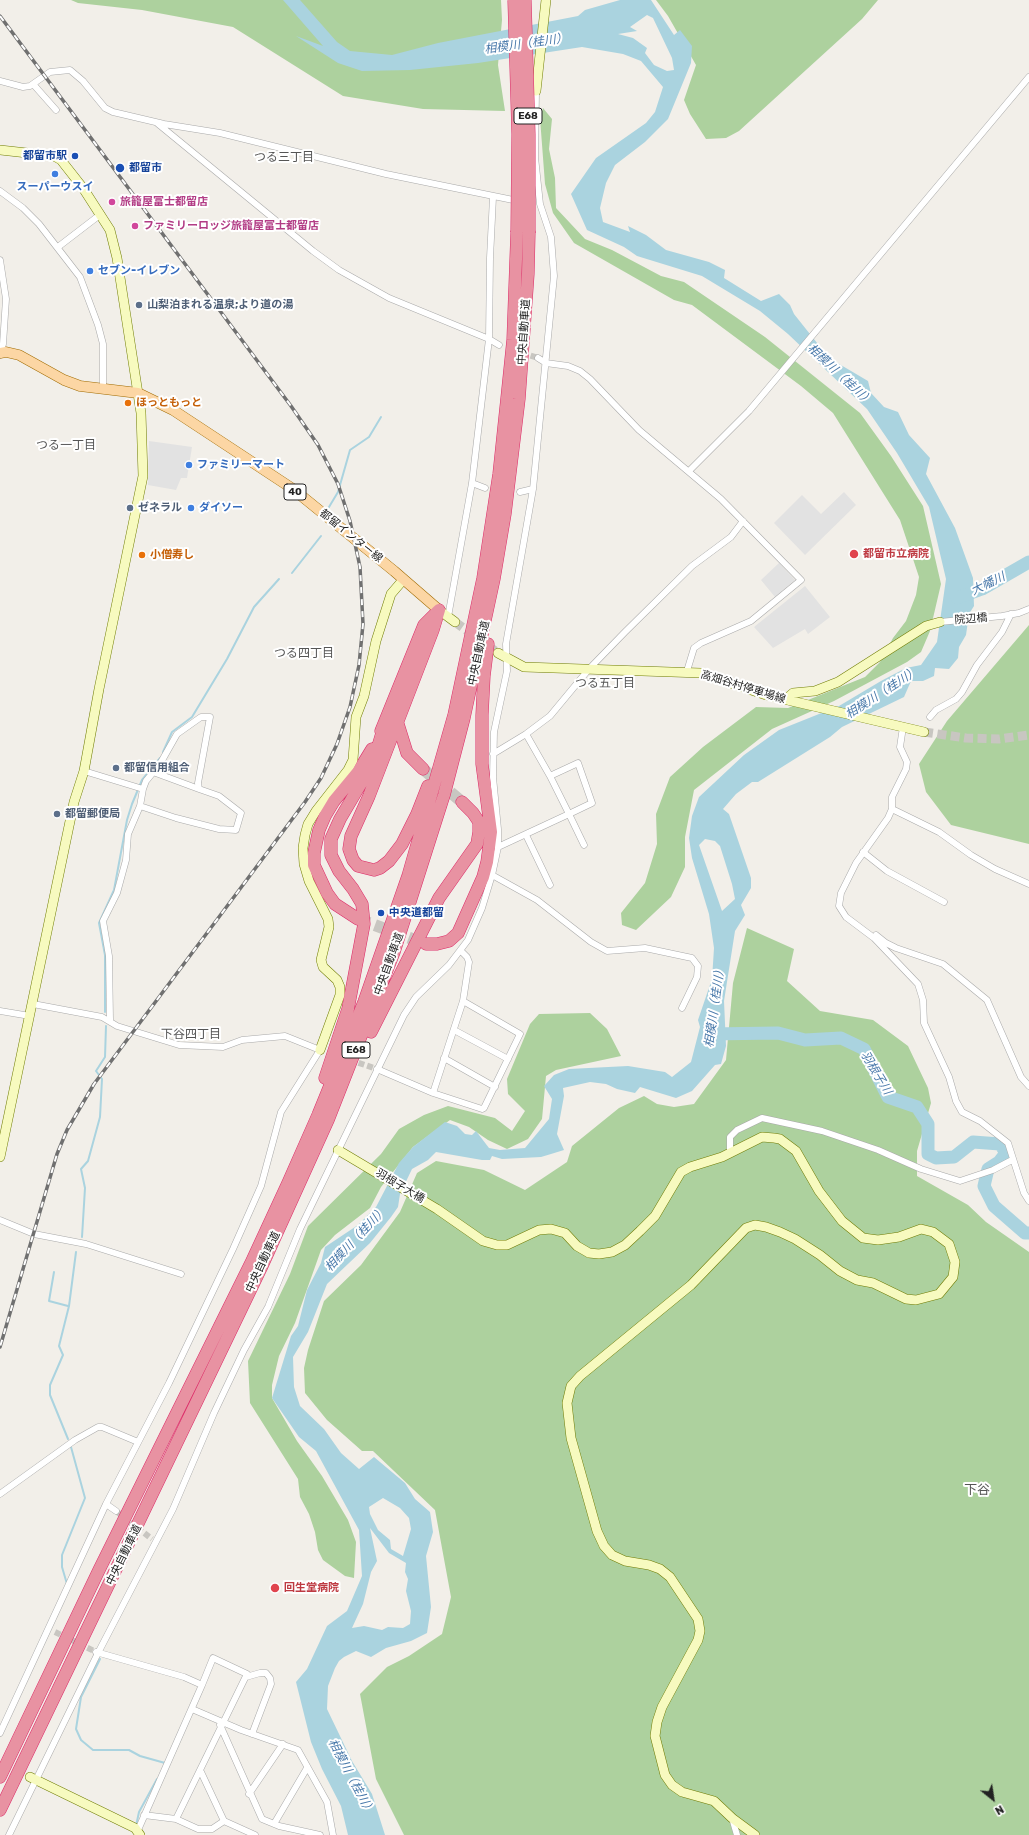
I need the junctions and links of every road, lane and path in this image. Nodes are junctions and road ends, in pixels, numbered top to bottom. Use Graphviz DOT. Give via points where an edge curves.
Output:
graph roads {
  1 [pos="514,0"];
  2 [pos="525,0"];
  3 [pos="546,0"];
  4 [pos="1029,77"];
  5 [pos="0,81"];
  6 [pos="33,84"];
  7 [pos="536,90"];
  8 [pos="56,110"];
  9 [pos="156,122"];
  10 [pos="0,150"];
  11 [pos="0,191"];
  12 [pos="493,197"];
  13 [pos="540,204"];
  14 [pos="101,214"];
  15 [pos="523,232"];
  16 [pos="58,247"];
  17 [pos="0,260"];
  18 [pos="489,339"];
  19 [pos="499,345"];
  20 [pos="0,353"];
  21 [pos="538,358"];
  22 [pos="546,363"];
  23 [pos="103,389"];
  24 [pos="138,393"];
  25 [pos="689,471"];
  26 [pos="472,483"];
  27 [pos="485,488"];
  28 [pos="533,489"];
  29 [pos="520,492"];
  30 [pos="505,514"];
  31 [pos="743,520"];
  32 [pos="403,580"];
  33 [pos="1029,609"];
  34 [pos="1011,614"];
  35 [pos="447,616"];
  36 [pos="940,622"];
  37 [pos="498,653"];
  38 [pos="507,658"];
  39 [pos="589,669"];
  40 [pos="465,670"];
  41 [pos="687,671"];
  42 [pos="785,700"];
  43 [pos="930,717"];
  44 [pos="391,722"];
  45 [pos="900,726"];
  46 [pos="924,732"];
  47 [pos="526,734"];
  48 [pos="493,754"];
  49 [pos="423,769"];
  50 [pos="84,771"];
  51 [pos="153,772"];
  52 [pos="550,776"];
  53 [pos="143,789"];
  54 [pos="199,789"];
  55 [pos="462,802"];
  56 [pos="140,806"];
  57 [pos="892,809"];
  58 [pos="569,814"];
  59 [pos="526,836"];
  60 [pos="584,845"];
  61 [pos="498,847"];
  62 [pos="863,852"];
  63 [pos="492,875"];
  64 [pos="550,884"];
  65 [pos="1029,884"];
  66 [pos="944,902"];
  67 [pos="358,919"];
  68 [pos="869,934"];
  69 [pos="426,944"];
  70 [pos="461,951"];
  71 [pos="463,1001"];
  72 [pos="33,1004"];
  73 [pos="682,1008"];
  74 [pos="0,1011"];
  75 [pos="30,1016"];
  76 [pos="110,1020"];
  77 [pos="454,1030"];
  78 [pos="320,1050"];
  79 [pos="444,1058"];
  80 [pos="508,1059"];
  81 [pos="377,1069"];
  82 [pos="1029,1086"];
  83 [pos="495,1087"];
  84 [pos="433,1093"];
  85 [pos="328,1120"];
  86 [pos="338,1150"];
  87 [pos="730,1152"];
  88 [pos="0,1157"];
  89 [pos="1012,1160"];
  90 [pos="288,1183"];
  91 [pos="1029,1201"];
  92 [pos="0,1220"];
  93 [pos="181,1274"];
  94 [pos="138,1442"];
  95 [pos="0,1494"];
  96 [pos="106,1504"];
  97 [pos="116,1511"];
  98 [pos="96,1652"];
  99 [pos="246,1677"];
  100 [pos="202,1684"];
  101 [pos="192,1709"];
  102 [pos="223,1725"];
  103 [pos="0,1733"];
  104 [pos="252,1734"];
  105 [pos="283,1744"];
  106 [pos="307,1768"];
  107 [pos="201,1772"];
  108 [pos="0,1777"];
  109 [pos="33,1779"];
  110 [pos="249,1794"];
  111 [pos="0,1810"];
  112 [pos="144,1815"];
  113 [pos="732,1818"];
  114 [pos="176,1819"];
  115 [pos="224,1821"];
  116 [pos="274,1824"];
  117 [pos="139,1832"];
  118 [pos="9,1835"];
  119 [pos="255,1835"];
  120 [pos="320,1835"];
  121 [pos="333,1835"];
  122 [pos="737,1835"];
  123 [pos="755,1835"];
  1 -- 15 [label="highway, 中央自動車道 / E68, bridge"];
  2 -- 15 [label="highway, 中央自動車道 / E68, bridge" via="529,126"];
  3 -- 7 [label="street"];
  4 -- 25 [label="street" via="740,421"];
  5 -- 6 [label="street" via="23,87"];
  6 -- 8 [label="street"];
  6 -- 9 [label="street" via="50,72 70,70 83,81 105,108"];
  7 -- 13 [label="street" via="535,157"];
  9 -- 12 [label="street" via="220,133 365,170"];
  9 -- 18 [label="street" via="339,270 389,298"];
  10 -- 14 [label="street" via="58,158"];
  11 -- 16 [label="street" via="23,208"];
  12 -- 13 [label="street"];
  12 -- 18 [label="street"];
  13 -- 22 [label="street" via="551,237 554,276"];
  14 -- 16 [label="street"];
  14 -- 24 [label="street" via="110,230 117,258"];
  15 -- 30 [label="highway, 中央自動車道 / E68" via="528,274 519,399"];
  15 -- 40 [label="highway, 中央自動車道 / E68" via="499,474 483,578"];
  16 -- 23 [label="street" via="80,276 98,325 102,344"];
  17 -- 20 [label="street" via="6,299"];
  18 -- 19 [label="street"];
  18 -- 26 [label="street"];
  20 -- 23 [label="main road, 都留インター線 / 40" via="12,353 25,358 73,384"];
  21 -- 22 [label="street"];
  22 -- 25 [label="street" via="568,366 580,371 639,430"];
  22 -- 28 [label="street"];
  23 -- 24 [label="main road, 都留インター線 / 40"];
  24 -- 32 [label="main road, 都留インター線 / 40" via="173,410 293,490"];
  24 -- 50 [label="street" via="143,476"];
  25 -- 31 [label="street"];
  26 -- 27 [label="street"];
  26 -- 35 [label="street"];
  28 -- 29 [label="street"];
  28 -- 38 [label="street" via="506,644"];
  30 -- 69 [label="highway" via="484,676 482,764 491,832 490,850 483,877 458,933 449,941"];
  30 -- 85 [label="highway, 中央自動車道 / E68" via="475,672 444,795 394,952"];
  31 -- 39 [label="street" via="731,537 684,573"];
  31 -- 41 [label="street" via="801,580 751,621 694,648"];
  32 -- 35 [label="main road, 都留インター線 / 40"];
  32 -- 78 [label="street" via="391,594 376,641 364,696 356,717 353,760 316,810 305,835 303,848 308,876 328,918 329,927 321,960 323,967 337,980 340,987 340,994"];
  33 -- 34 [label="street, 院辺橋"];
  34 -- 36 [label="street, 院辺橋"];
  34 -- 43 [label="street" via="962,692"];
  35 -- 44 [label="highway" via="424,625"];
  36 -- 42 [label="street" via="926,626 838,682 816,691 793,693"];
  37 -- 38 [label="street, 高畑谷村停車場線"];
  38 -- 39 [label="street, 高畑谷村停車場線" via="524,666"];
  38 -- 48 [label="street" via="507,671 494,732"];
  39 -- 41 [label="street, 高畑谷村停車場線"];
  39 -- 47 [label="street" via="550,716"];
  40 -- 44 [label="highway" via="442,736 435,767 417,814 402,844 389,861 380,868 368,870 358,866 353,860 349,849 351,836"];
  40 -- 90 [label="highway, 中央自動車道 / E68" via="433,792 384,949"];
  41 -- 42 [label="street, 高畑谷村停車場線" via="701,673"];
  42 -- 45 [label="street, 高畑谷村停車場線"];
  44 -- 49 [label="highway" via="407,753"];
  44 -- 67 [label="highway" via="328,811 316,842 314,865 327,894 335,904"];
  44 -- 90 [label="highway" via="373,763 331,839 331,855 362,904 364,924 348,1009"];
  45 -- 46 [label="street"];
  45 -- 57 [label="street" via="900,747 907,762 892,797"];
  47 -- 48 [label="street"];
  47 -- 52 [label="street"];
  48 -- 61 [label="street"];
  50 -- 53 [label="street"];
  50 -- 72 [label="street" via="74,802"];
  51 -- 53 [label="street"];
  51 -- 54 [label="street"];
  51 -- 54 [label="street" via="177,734 201,717 210,717 198,782"];
  52 -- 58 [label="street"];
  52 -- 58 [label="street" via="578,763 592,803"];
  53 -- 56 [label="street"];
  54 -- 56 [label="street" via="219,796 241,813 236,830 219,829"];
  55 -- 85 [label="highway" via="478,822 480,832 476,844 438,898"];
  56 -- 76 [label="street" via="128,834 126,860 117,893 103,921 110,956"];
  57 -- 62 [label="street"];
  57 -- 65 [label="street" via="939,832 995,869"];
  58 -- 59 [label="street"];
  58 -- 60 [label="street"];
  59 -- 61 [label="street"];
  59 -- 64 [label="street"];
  61 -- 63 [label="street"];
  62 -- 66 [label="street" via="887,871"];
  62 -- 68 [label="street" via="841,893 839,906 846,917"];
  63 -- 70 [label="street" via="482,908"];
  63 -- 73 [label="street" via="537,900 591,942 607,951 645,948 692,958 698,966 697,977"];
  68 -- 82 [label="street" via="875,934 896,948 943,964 987,1000 1021,1077"];
  68 -- 89 [label="street" via="918,984 923,1000 924,1023 962,1112 980,1121 1008,1143"];
  70 -- 71 [label="street" via="469,962"];
  70 -- 81 [label="street" via="416,997"];
  71 -- 77 [label="street"];
  71 -- 80 [label="street" via="520,1034"];
  72 -- 75 [label="street"];
  72 -- 76 [label="street"];
  74 -- 75 [label="street"];
  75 -- 88 [label="street"];
  76 -- 78 [label="street" via="118,1026 179,1045 223,1047 242,1040 285,1036"];
  77 -- 79 [label="street"];
  77 -- 80 [label="street"];
  78 -- 94 [label="street" via="281,1112 261,1186 233,1250"];
  79 -- 83 [label="street"];
  79 -- 84 [label="street"];
  80 -- 83 [label="street"];
  81 -- 84 [label="street"];
  81 -- 86 [label="street"];
  83 -- 84 [label="street" via="482,1110"];
  85 -- 111 [label="highway, 中央自動車道 / E68" via="261,1268"];
  86 -- 87 [label="street, 羽根子大橋" via="436,1209 483,1241 507,1245 539,1230 551,1229 566,1233 577,1246 589,1253 599,1254 612,1252 625,1244 655,1216 681,1172"];
  86 -- 98 [label="street" via="300,1229 268,1307 214,1413 173,1509"];
  87 -- 89 [label="street" via="730,1137 737,1130 762,1118 822,1131 878,1150 921,1169 960,1181 981,1175"];
  87 -- 113 [label="street, 羽根子大橋" via="762,1137 780,1140 796,1152 819,1191 854,1232 863,1238 878,1240 920,1229 933,1232 949,1244 956,1262 953,1277 939,1294 916,1300 906,1299 884,1287 857,1280 840,1271 795,1239 755,1225 739,1233 706,1270 676,1298 590,1367 571,1386 567,1403 571,1438 597,1531 604,1546 612,1555 625,1561 660,1569 670,1577 698,1619 698,1640 662,1707 657,1722 655,1736 665,1775 672,1785 682,1792 714,1802"];
  89 -- 91 [label="street"];
  90 -- 108 [label="highway, 中央自動車道 / E68"];
  92 -- 93 [label="street" via="34,1234 86,1244"];
  94 -- 95 [label="street" via="102,1427 98,1428 75,1440"];
  94 -- 96 [label="street"];
  96 -- 97 [label="street"];
  96 -- 103 [label="street" via="53,1630"];
  98 -- 100 [label="street"];
  98 -- 109 [label="street"];
  99 -- 100 [label="street" via="247,1674 213,1658"];
  99 -- 102 [label="street"];
  99 -- 104 [label="street" via="266,1673 271,1684"];
  100 -- 101 [label="street"];
  101 -- 102 [label="street" via="216,1718"];
  101 -- 112 [label="street"];
  102 -- 104 [label="street"];
  102 -- 107 [label="street"];
  102 -- 110 [label="street"];
  104 -- 105 [label="street"];
  105 -- 106 [label="street" via="298,1750"];
  105 -- 110 [label="street"];
  106 -- 116 [label="street"];
  106 -- 121 [label="street" via="327,1802"];
  107 -- 114 [label="street"];
  107 -- 115 [label="street"];
  109 -- 117 [label="street"];
  109 -- 118 [label="street"];
  110 -- 116 [label="street" via="262,1819"];
  112 -- 114 [label="street"];
  112 -- 117 [label="street"];
  113 -- 122 [label="street"];
  113 -- 123 [label="street, 羽根子大橋"];
  114 -- 115 [label="street" via="198,1829 212,1829"];
  115 -- 119 [label="street"];
  116 -- 120 [label="street"];
}
